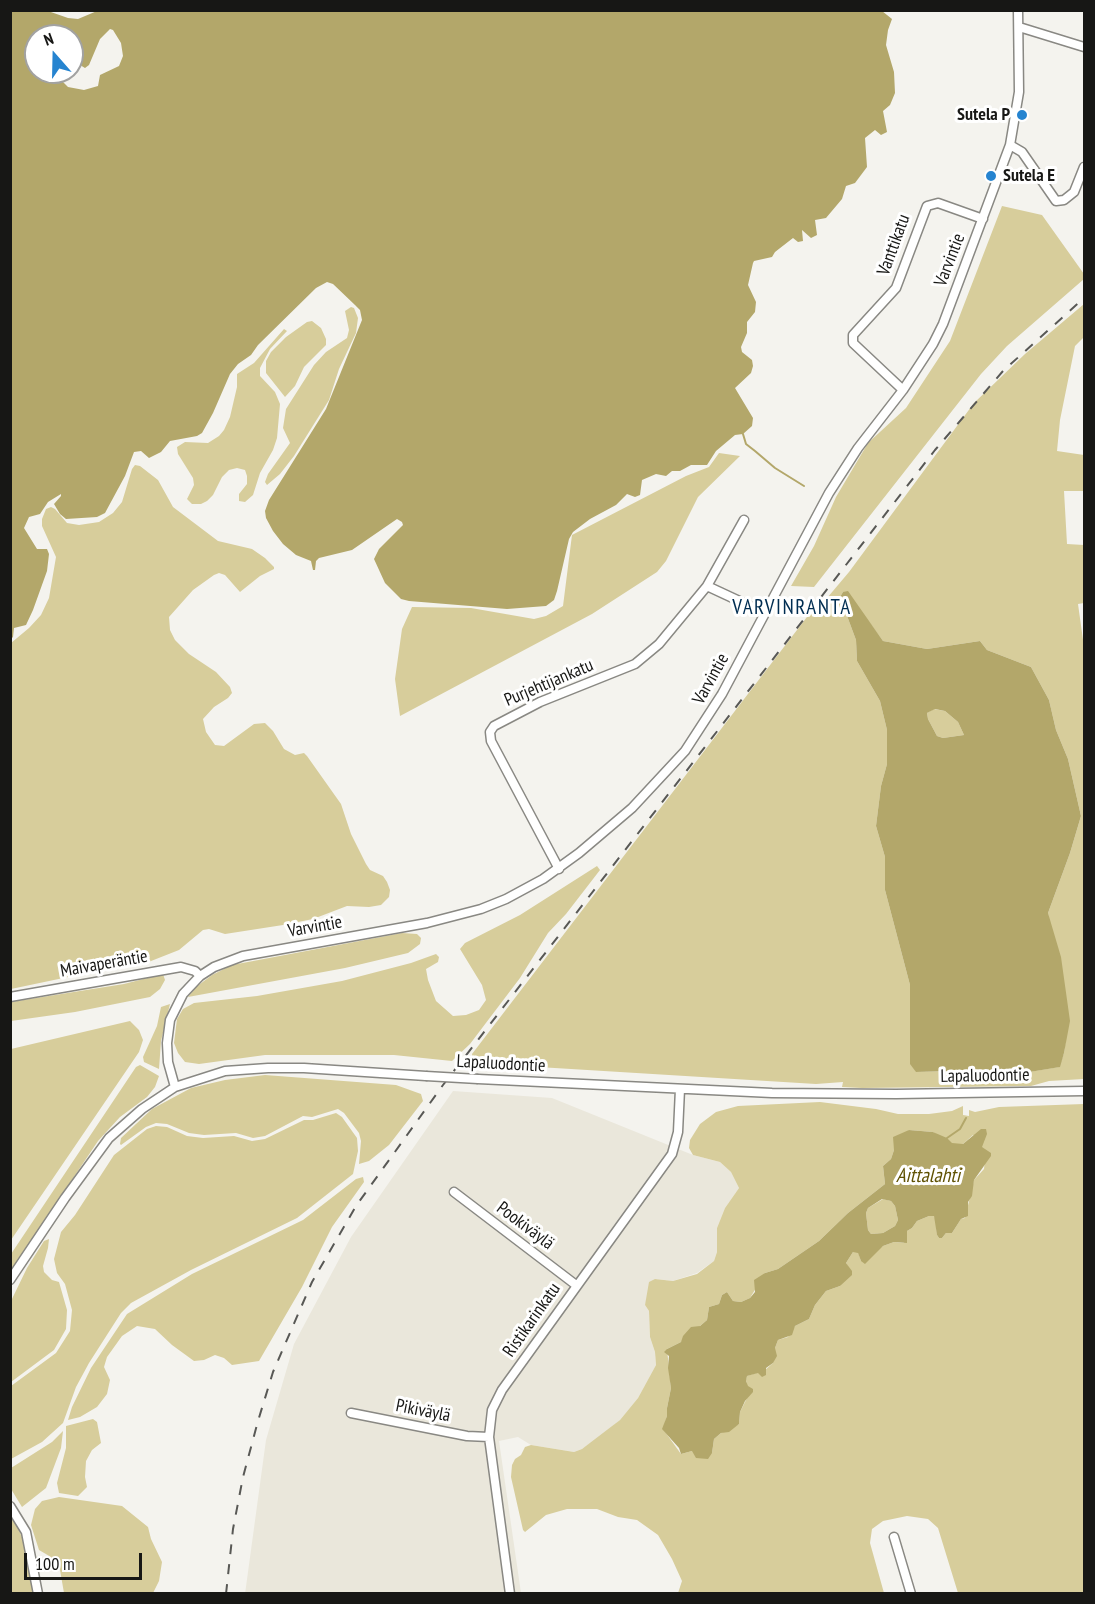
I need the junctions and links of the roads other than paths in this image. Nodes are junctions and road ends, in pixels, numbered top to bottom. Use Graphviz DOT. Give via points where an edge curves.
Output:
graph roads {
  1 [pos="1018,10"];
  2 [pos="1019,27"];
  3 [pos="1084,47"];
  4 [pos="1010,145"];
  5 [pos="1084,167"];
  6 [pos="984,219"];
  7 [pos="903,390"];
  8 [pos="744,520"];
  9 [pos="707,586"];
  10 [pos="765,613"];
  11 [pos="559,869"];
  12 [pos="200,976"];
  13 [pos="10,997"];
  14 [pos="175,1087"];
  15 [pos="680,1089"];
  16 [pos="1084,1091"];
  17 [pos="454,1192"];
  18 [pos="10,1280"];
  19 [pos="576,1285"];
  20 [pos="351,1413"];
  21 [pos="489,1437"];
  22 [pos="10,1506"];
  23 [pos="894,1537"];
  24 [pos="38,1593"];
  25 [pos="510,1593"];
  26 [pos="911,1593"];
  1 -- 2 [label="street, Varvintie"];
  2 -- 3 [label="street"];
  2 -- 4 [label="street, Varvintie" via="1019,93"];
  4 -- 5 [label="street" via="1022,152 1056,201 1074,192"];
  4 -- 6 [label="street, Varvintie"];
  6 -- 7 [label="street, Varvintie" via="943,324"];
  6 -- 7 [label="street, Vanttikatu" via="938,203 927,206 896,288 853,335 853,344"];
  7 -- 10 [label="street, Varvintie" via="829,493"];
  8 -- 9 [label="street, Purjehtijankatu"];
  9 -- 10 [label="street"];
  9 -- 11 [label="street, Purjehtijankatu" via="659,644 635,664 529,706 492,728 491,741"];
  10 -- 11 [label="street, Varvintie" via="717,703 685,752 632,808"];
  11 -- 12 [label="street, Varvintie" via="528,889 481,909 427,924 243,957"];
  12 -- 13 [label="street, Maivaperäntie" via="181,967"];
  12 -- 14 [label="street, Varvintie" via="183,994 170,1020 166,1043"];
  14 -- 15 [label="street, Lapaluodontie, bridge" via="225,1071 304,1068"];
  14 -- 18 [label="street, Lapaluodontie" via="141,1108 109,1138"];
  15 -- 16 [label="street, Lapaluodontie" via="896,1094"];
  15 -- 19 [label="street, Ristikarinkatu" via="678,1132 672,1154"];
  17 -- 19 [label="street, Pookiväylä"];
  19 -- 21 [label="street, Ristikarinkatu" via="502,1390 492,1410"];
  20 -- 21 [label="street, Pikiväylä"];
  21 -- 25 [label="street, Ristikarinkatu"];
  22 -- 24 [label="street" via="26,1532"];
  23 -- 26 [label="street"];
}
